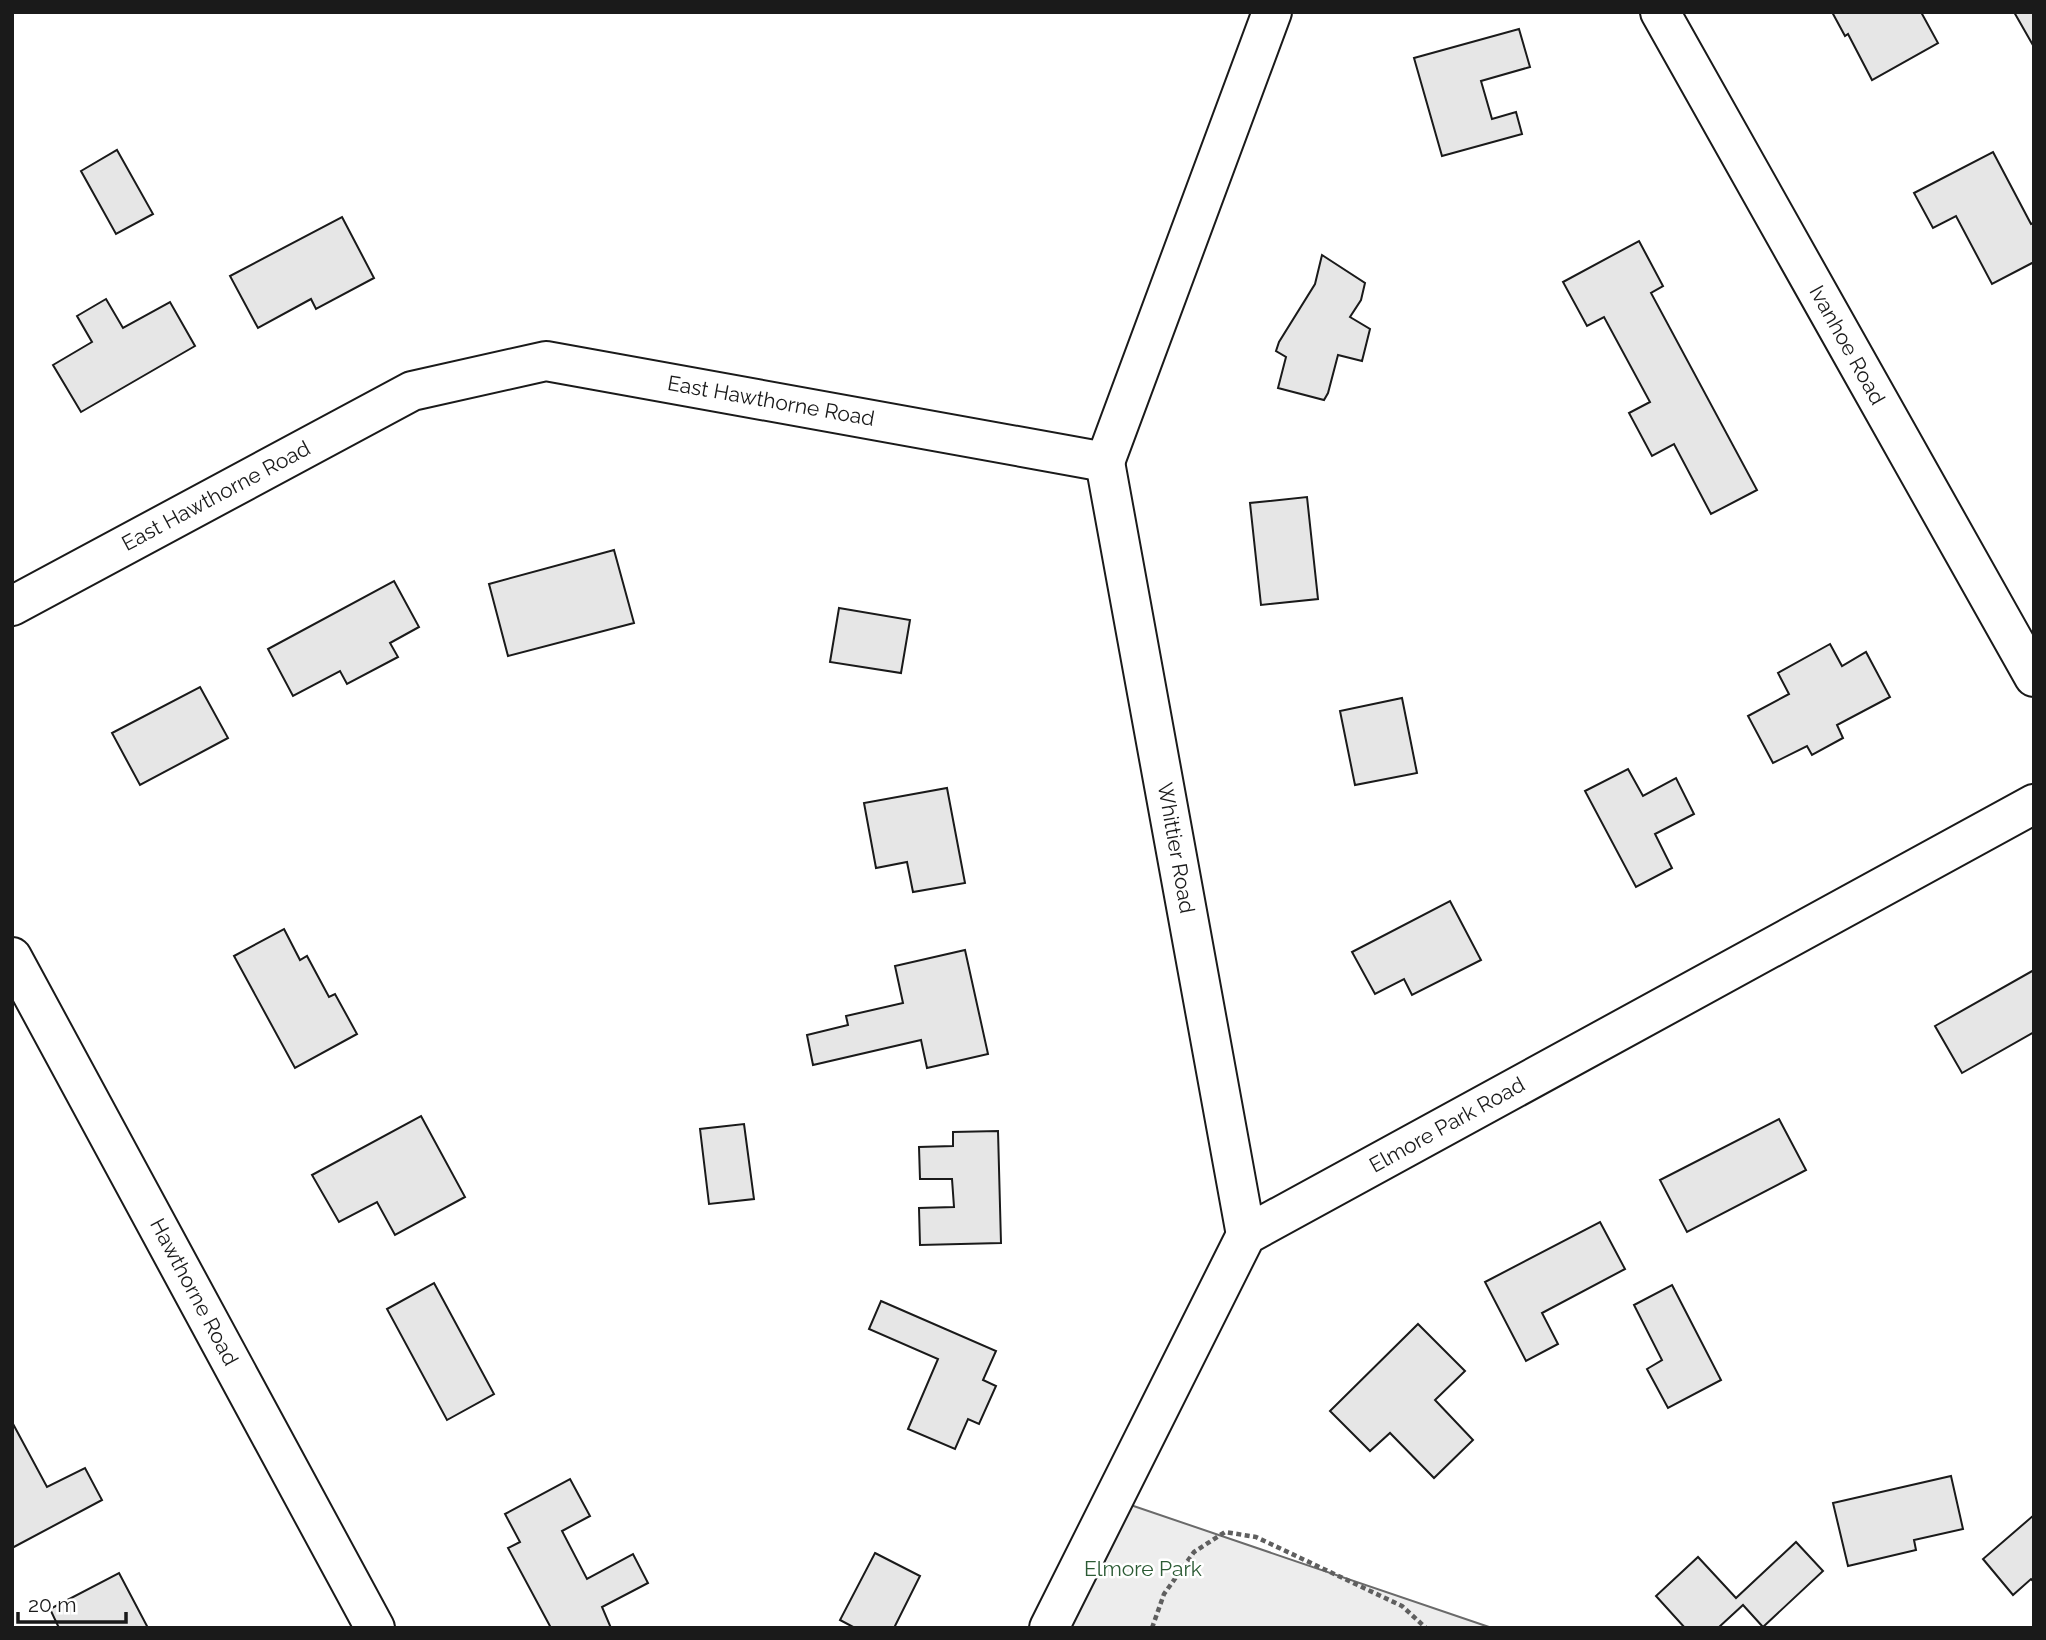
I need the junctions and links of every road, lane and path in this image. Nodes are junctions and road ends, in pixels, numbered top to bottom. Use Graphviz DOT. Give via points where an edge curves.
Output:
graph roads {
  1 [pos="1272,12"];
  2 [pos="1660,12"];
  3 [pos="1105,462"];
  4 [pos="12,606"];
  5 [pos="2034,677"];
  6 [pos="2034,804"];
  7 [pos="12,957"];
  8 [pos="1246,1235"];
  9 [pos="375,1628"];
  10 [pos="1049,1628"];
  11 [pos="1153,1628"];
  12 [pos="1426,1628"];
  1 -- 3 [label="street"];
  2 -- 5 [label="street, Ivanhoe Road"];
  3 -- 4 [label="street, East Hawthorne Road" via="546,361 412,391"];
  3 -- 8 [label="street, Whittier Road"];
  6 -- 8 [label="street, Elmore Park Road"];
  7 -- 9 [label="street, Hawthorne Road"];
  8 -- 10 [label="street"];
  11 -- 12 [label="path" via="1164,1594 1194,1552 1225,1532 1256,1537 1402,1606"];
}
